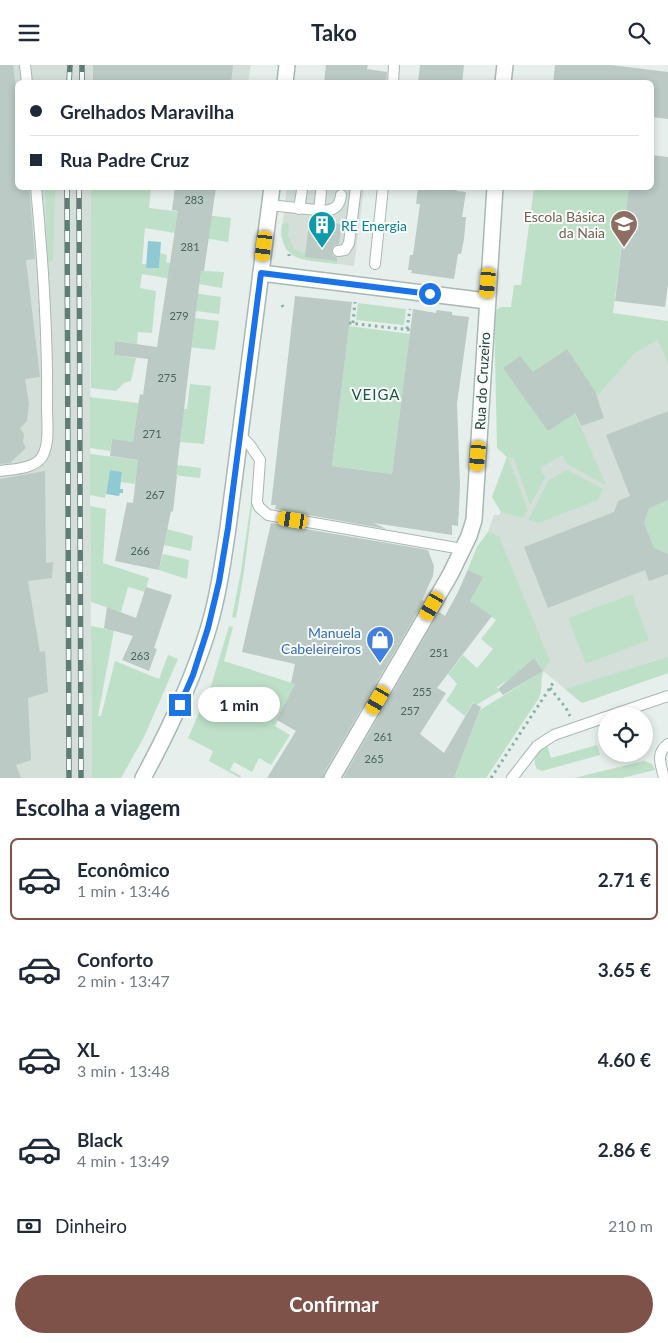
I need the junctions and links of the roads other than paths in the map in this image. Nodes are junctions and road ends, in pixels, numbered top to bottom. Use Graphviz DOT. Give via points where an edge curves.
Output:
graph roads {
  1 [pos="25,65"];
  2 [pos="287,65"];
  3 [pos="394,65"];
  4 [pos="505,65"];
  5 [pos="27,80"];
  6 [pos="285,80"];
  7 [pos="393,80"];
  8 [pos="503,80"];
  9 [pos="36,190"];
  10 [pos="272,190"];
  11 [pos="302,190"];
  12 [pos="356,190"];
  13 [pos="383,190"];
  14 [pos="495,190"];
  15 [pos="322,192"];
  16 [pos="341,195"];
  17 [pos="269,205"];
  18 [pos="299,209"];
  19 [pos="319,211"];
  20 [pos="338,251"];
  21 [pos="375,264"];
  22 [pos="261,273"];
  23 [pos="487,301"];
  24 [pos="240,435"];
  25 [pos="0,471"];
  26 [pos="462,549"];
  27 [pos="668,696"];
  28 [pos="637,707"];
  29 [pos="598,720"];
  30 [pos="668,744"];
  31 [pos="143,778"];
  32 [pos="332,778"];
  33 [pos="512,778"];
  34 [pos="664,778"];
  1 -- 5 [label="lane"];
  2 -- 6 [label="street"];
  3 -- 7 [label="lane"];
  4 -- 8 [label="street"];
  9 -- 25 [label="lane" via="46,329 47,441 42,456 34,464"];
  10 -- 17 [label="street"];
  11 -- 18 [label="lane"];
  12 -- 20 [label="lane" via="349,243 345,250"];
  13 -- 21 [label="lane"];
  14 -- 23 [label="street, Rua do Cruzeiro"];
  15 -- 19 [label="lane"];
  16 -- 19 [label="lane" via="338,206"];
  17 -- 18 [label="lane"];
  17 -- 22 [label="street"];
  18 -- 19 [label="lane"];
  22 -- 23 [label="street"];
  22 -- 24 [label="street"];
  23 -- 26 [label="street, Rua do Cruzeiro" via="474,520"];
  24 -- 26 [label="lane" via="260,460 258,501 259,507 268,515"];
  24 -- 31 [label="street" via="227,537 208,628 167,735"];
  26 -- 32 [label="street, Rua do Cruzeiro"];
  27 -- 28 [label="lane"];
  29 -- 33 [label="lane" via="554,735 537,746"];
  30 -- 34 [label="lane" via="661,749 660,757"];
}
